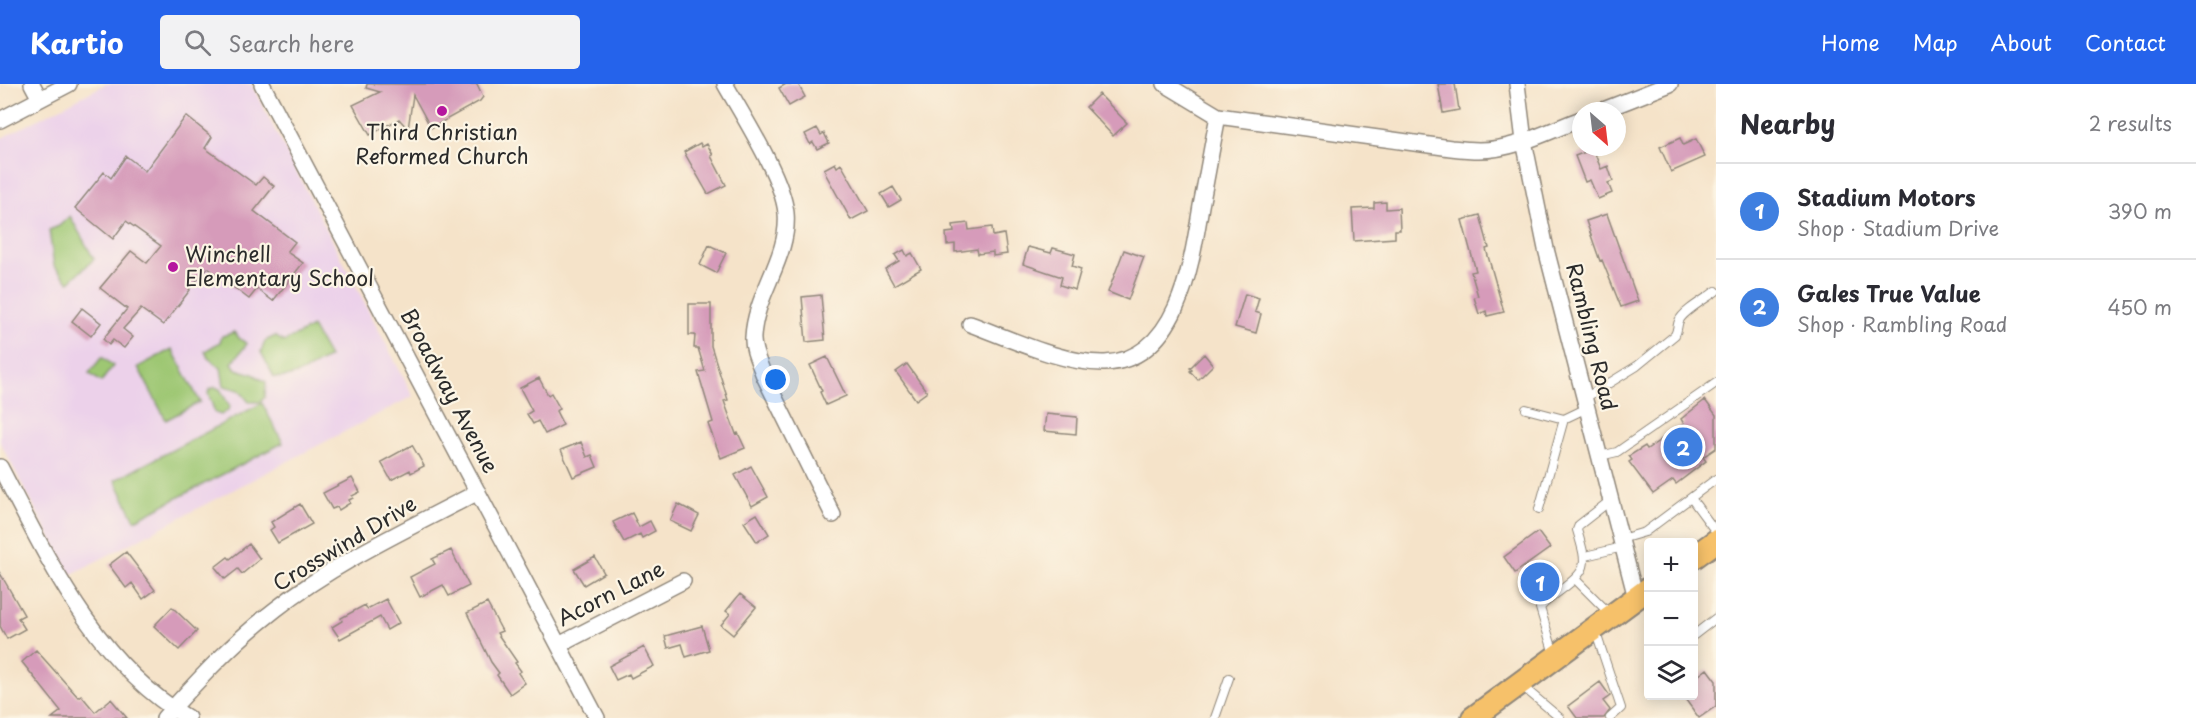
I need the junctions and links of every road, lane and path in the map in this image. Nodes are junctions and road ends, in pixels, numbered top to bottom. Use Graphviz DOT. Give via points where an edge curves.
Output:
graph roads {
  1 [pos="32,84"];
  2 [pos="69,84"];
  3 [pos="262,84"];
  4 [pos="725,84"];
  5 [pos="1165,84"];
  6 [pos="1517,84"];
  7 [pos="1670,84"];
  8 [pos="40,99"];
  9 [pos="1624,102"];
  10 [pos="1218,116"];
  11 [pos="0,120"];
  12 [pos="1572,122"];
  13 [pos="1524,141"];
  14 [pos="1716,291"];
  15 [pos="970,324"];
  16 [pos="1716,384"];
  17 [pos="1586,403"];
  18 [pos="1526,409"];
  19 [pos="1564,419"];
  20 [pos="1600,456"];
  21 [pos="0,467"];
  22 [pos="1716,479"];
  23 [pos="478,492"];
  24 [pos="1691,498"];
  25 [pos="1611,500"];
  26 [pos="1539,509"];
  27 [pos="833,515"];
  28 [pos="1716,532"];
  29 [pos="1716,541"];
  30 [pos="1622,543"];
  31 [pos="1698,554"];
  32 [pos="1585,556"];
  33 [pos="1575,579"];
  34 [pos="683,580"];
  35 [pos="1644,595"];
  36 [pos="1716,618"];
  37 [pos="1603,622"];
  38 [pos="1698,632"];
  39 [pos="559,645"];
  40 [pos="1555,658"];
  41 [pos="1229,678"];
  42 [pos="1519,684"];
  43 [pos="168,713"];
  44 [pos="1482,716"];
  45 [pos="188,718"];
  46 [pos="597,718"];
  47 [pos="1215,718"];
  48 [pos="1560,718"];
  49 [pos="1610,718"];
  1 -- 8 [label="street"];
  2 -- 8 [label="street"];
  3 -- 23 [label="street, Broadway Avenue"];
  4 -- 27 [label="street" via="774,175 786,212 780,251 758,308 755,353"];
  5 -- 10 [label="street"];
  6 -- 13 [label="street, Rambling Road"];
  7 -- 9 [label="street"];
  8 -- 11 [label="street"];
  10 -- 13 [label="street" via="1451,148 1480,150"];
  10 -- 15 [label="street" via="1187,281 1170,318 1145,349 1127,359 1089,362 1049,354"];
  12 -- 13 [label="street"];
  13 -- 17 [label="street, Rambling Road" via="1546,249"];
  14 -- 17 [label="lane" via="1684,315 1675,335"];
  16 -- 20 [label="lane" via="1617,452"];
  17 -- 19 [label="lane"];
  17 -- 20 [label="street, Rambling Road"];
  18 -- 19 [label="lane"];
  19 -- 26 [label="lane"];
  20 -- 25 [label="street, Rambling Road"];
  21 -- 43 [label="street" via="69,595 116,656"];
  22 -- 24 [label="lane"];
  23 -- 39 [label="street, Broadway Avenue"];
  23 -- 43 [label="street, Crosswind Drive" via="316,580 226,652"];
  24 -- 28 [label="lane"];
  24 -- 30 [label="lane" via="1645,532"];
  25 -- 30 [label="street, Rambling Road"];
  25 -- 32 [label="lane" via="1579,525"];
  29 -- 31 [label="main road"];
  30 -- 32 [label="lane"];
  30 -- 35 [label="street, Rambling Road"];
  32 -- 33 [label="lane" via="1582,572"];
  33 -- 37 [label="lane"];
  33 -- 40 [label="lane" via="1540,609"];
  34 -- 39 [label="street, Acorn Lane"];
  35 -- 37 [label="main road"];
  36 -- 38 [label="lane"];
  37 -- 40 [label="main road"];
  37 -- 49 [label="lane" via="1621,708"];
  39 -- 46 [label="street, Broadway Avenue"];
  40 -- 42 [label="main road"];
  41 -- 47 [label="lane"];
  42 -- 44 [label="main road"];
  42 -- 48 [label="lane"];
  43 -- 45 [label="street"];
}
